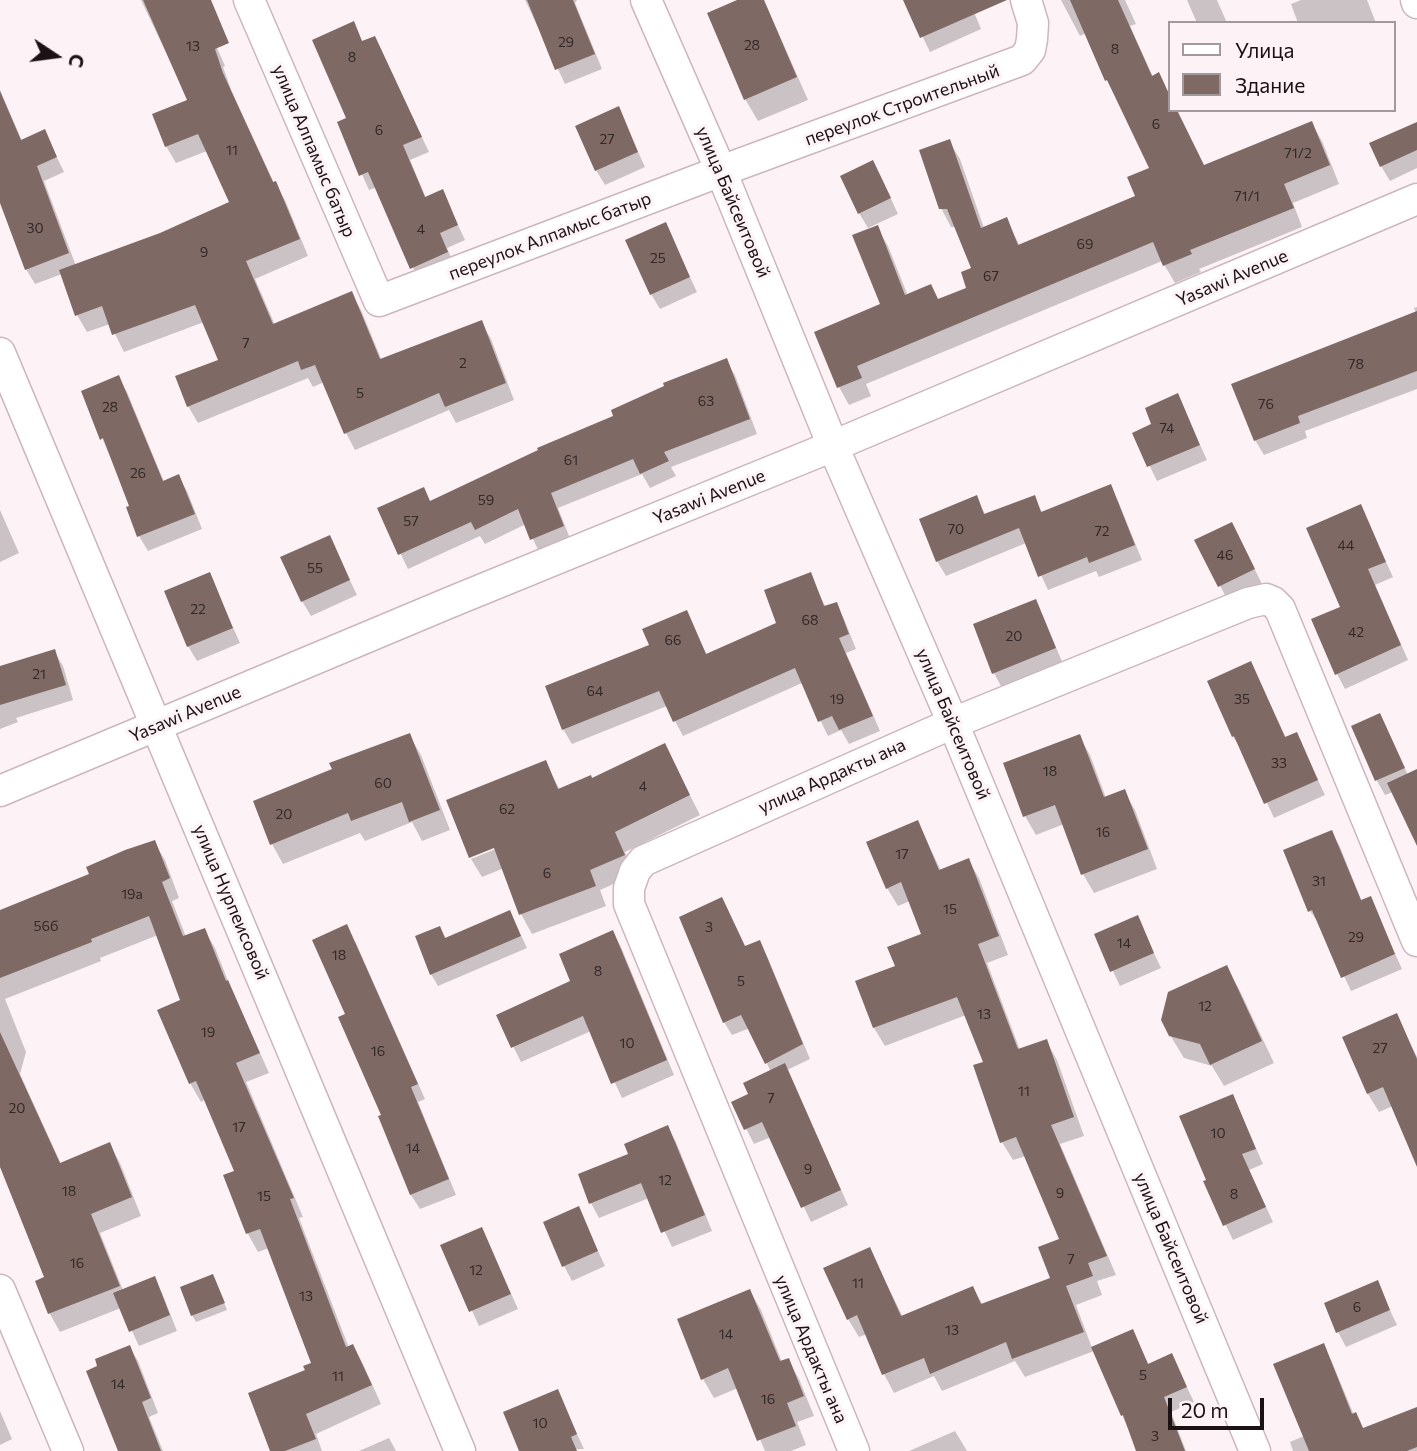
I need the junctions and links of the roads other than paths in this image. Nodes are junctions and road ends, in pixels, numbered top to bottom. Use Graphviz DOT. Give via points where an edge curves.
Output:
graph roads {
  1 [pos="249,0"];
  2 [pos="646,0"];
  3 [pos="1026,0"];
  4 [pos="721,171"];
  5 [pos="1417,200"];
  6 [pos="379,302"];
  7 [pos="0,353"];
  8 [pos="833,446"];
  9 [pos="953,723"];
  10 [pos="158,726"];
  11 [pos="0,791"];
  12 [pos="1417,941"];
  13 [pos="0,1290"];
  14 [pos="68,1451"];
  15 [pos="460,1451"];
  16 [pos="854,1451"];
  17 [pos="1255,1451"];
  1 -- 6 [label="street, улица Алпамыс батыр"];
  2 -- 4 [label="street, улица Байсеитовой"];
  3 -- 4 [label="street, переулок Строительный" via="1032,39 1022,60"];
  4 -- 6 [label="street, переулок Алпамыс батыр"];
  4 -- 8 [label="street, улица Байсеитовой"];
  5 -- 8 [label="street, Yasawi Avenue"];
  7 -- 10 [label="street, улица Нурпеисовой"];
  8 -- 9 [label="street, улица Байсеитовой"];
  8 -- 10 [label="street, Yasawi Avenue"];
  9 -- 12 [label="street, улица Ардакты ана" via="1248,603 1273,602 1280,609"];
  9 -- 16 [label="street, улица Ардакты ана" via="655,854 635,871 628,888 629,905"];
  9 -- 17 [label="street, улица Байсеитовой"];
  10 -- 11 [label="street, Yasawi Avenue"];
  10 -- 15 [label="street, улица Нурпеисовой"];
  13 -- 14 [label="street"];
}
